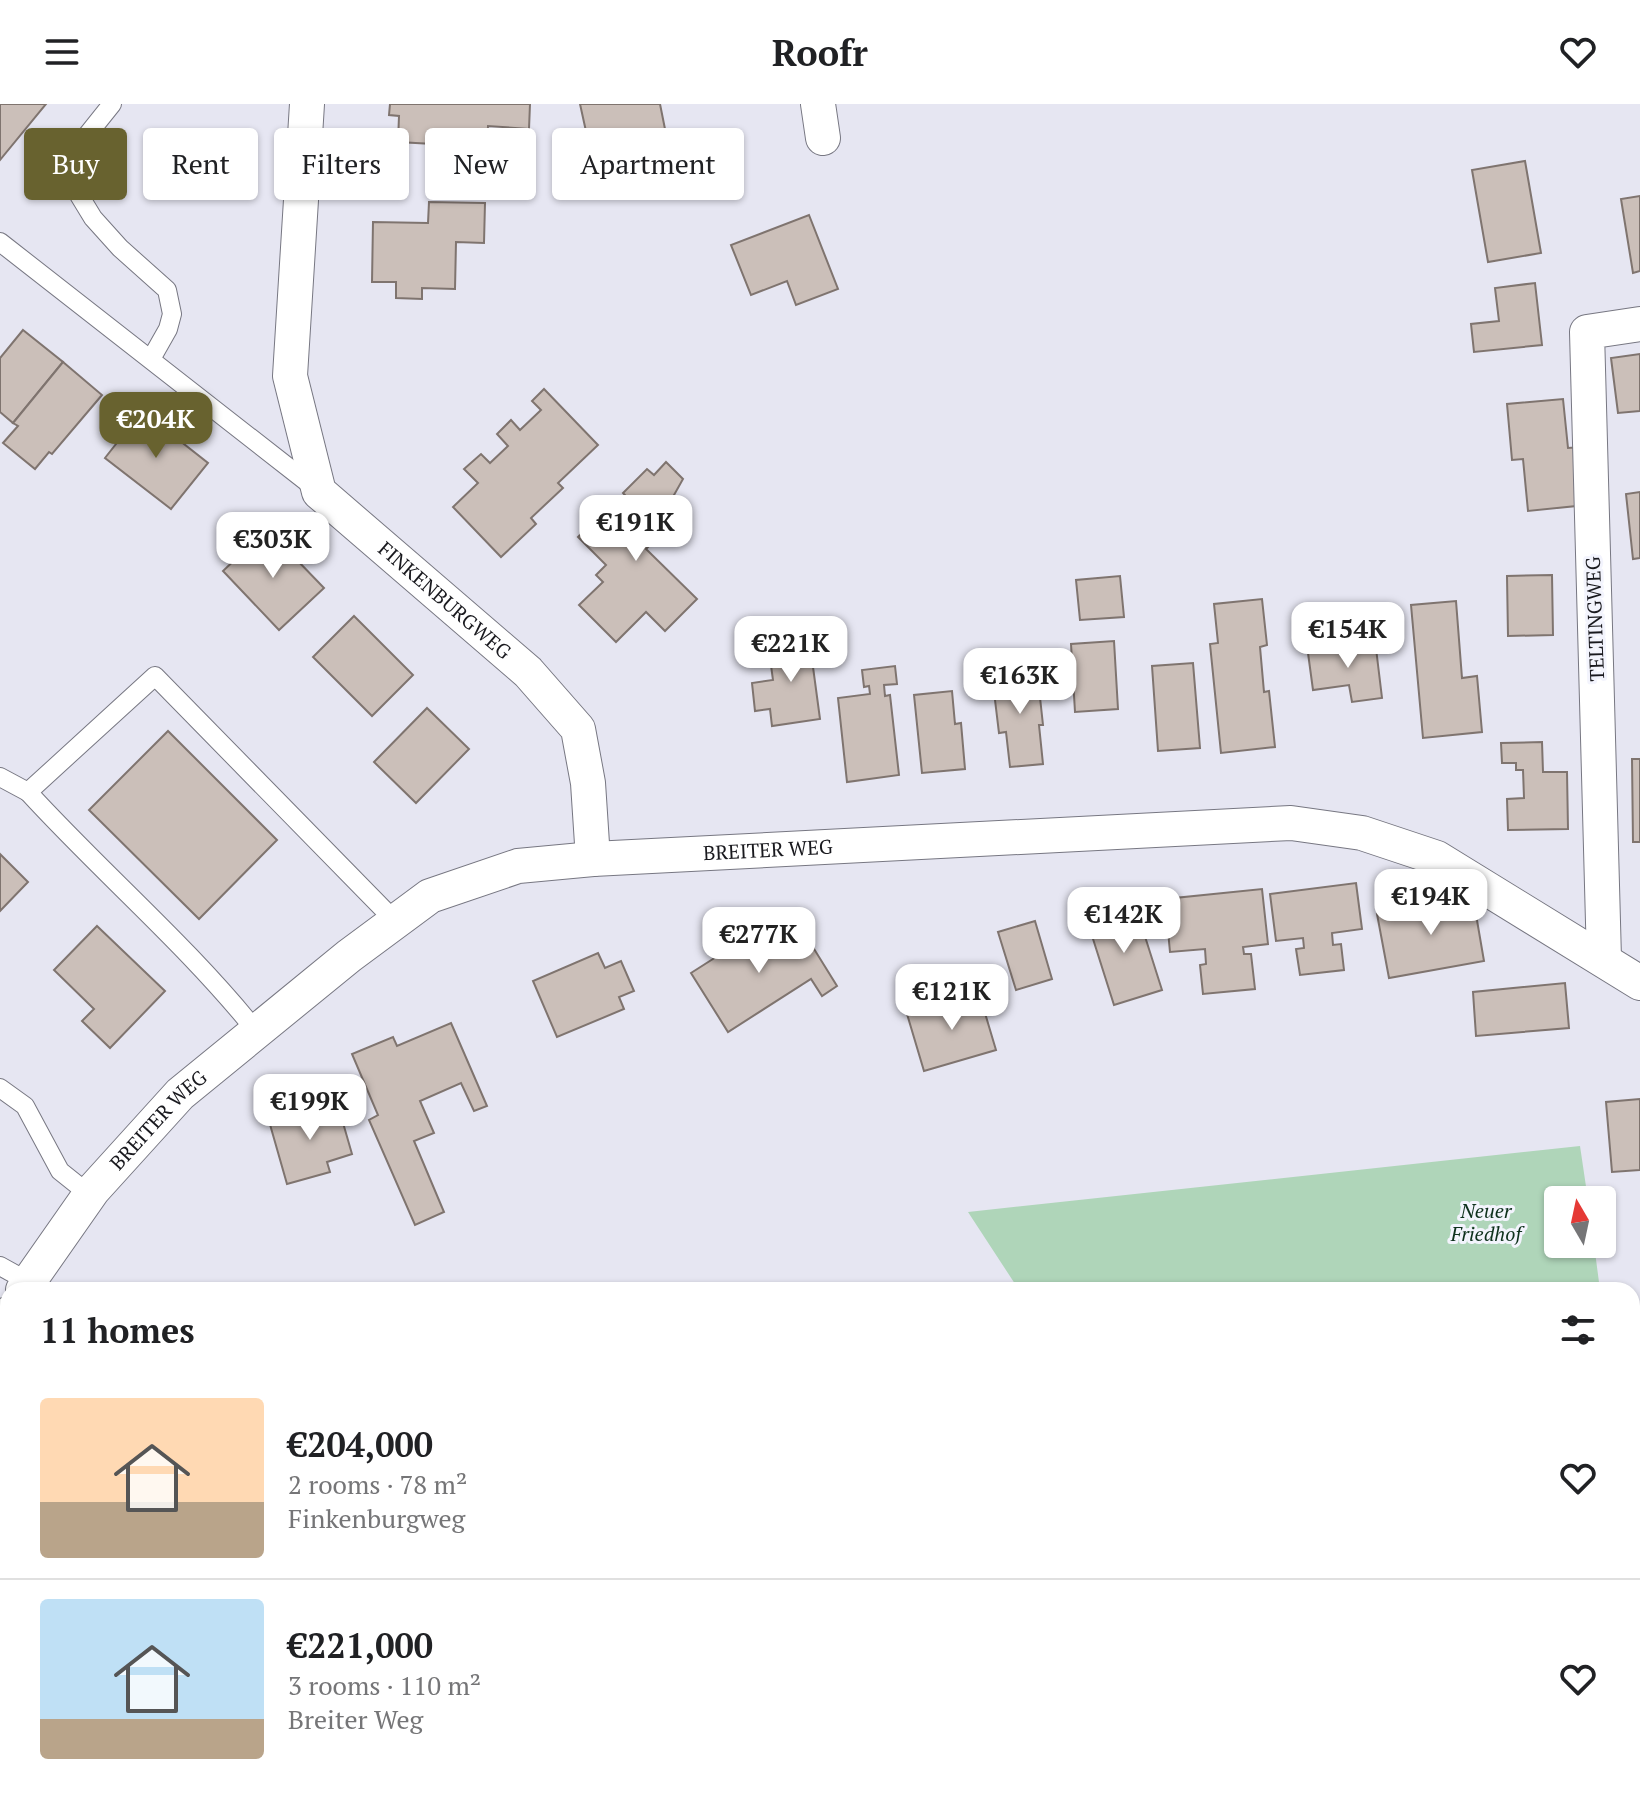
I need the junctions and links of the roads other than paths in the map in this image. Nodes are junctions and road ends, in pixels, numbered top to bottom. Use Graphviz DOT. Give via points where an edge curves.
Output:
graph roads {
  1 [pos="112,104"];
  2 [pos="307,104"];
  3 [pos="818,104"];
  4 [pos="823,138"];
  5 [pos="0,242"];
  6 [pos="1640,324"];
  7 [pos="151,359"];
  8 [pos="319,492"];
  9 [pos="0,777"];
  10 [pos="28,792"];
  11 [pos="593,859"];
  12 [pos="395,921"];
  13 [pos="1604,959"];
  14 [pos="1640,983"];
  15 [pos="256,1031"];
  16 [pos="0,1088"];
  17 [pos="90,1195"];
  18 [pos="17,1279"];
  1 -- 7 [label="lane" via="80,144 75,169 79,195 93,218 167,290 172,314"];
  2 -- 8 [label="street" via="290,376"];
  3 -- 4 [label="street"];
  5 -- 7 [label="lane"];
  6 -- 13 [label="street, TELTINGWEG" via="1587,332"];
  7 -- 8 [label="lane"];
  8 -- 11 [label="street, FINKENBURGWEG" via="528,672 578,729"];
  9 -- 10 [label="lane"];
  10 -- 12 [label="lane" via="155,676"];
  10 -- 15 [label="lane"];
  11 -- 12 [label="street, BREITER WEG" via="518,866 430,896"];
  11 -- 13 [label="street, BREITER WEG" via="1291,823 1362,833 1437,858"];
  12 -- 15 [label="street, BREITER WEG"];
  13 -- 14 [label="street, BREITER WEG"];
  15 -- 17 [label="street, BREITER WEG" via="180,1094"];
  16 -- 17 [label="lane" via="25,1106 60,1171"];
  17 -- 18 [label="street, BREITER WEG"];
}
